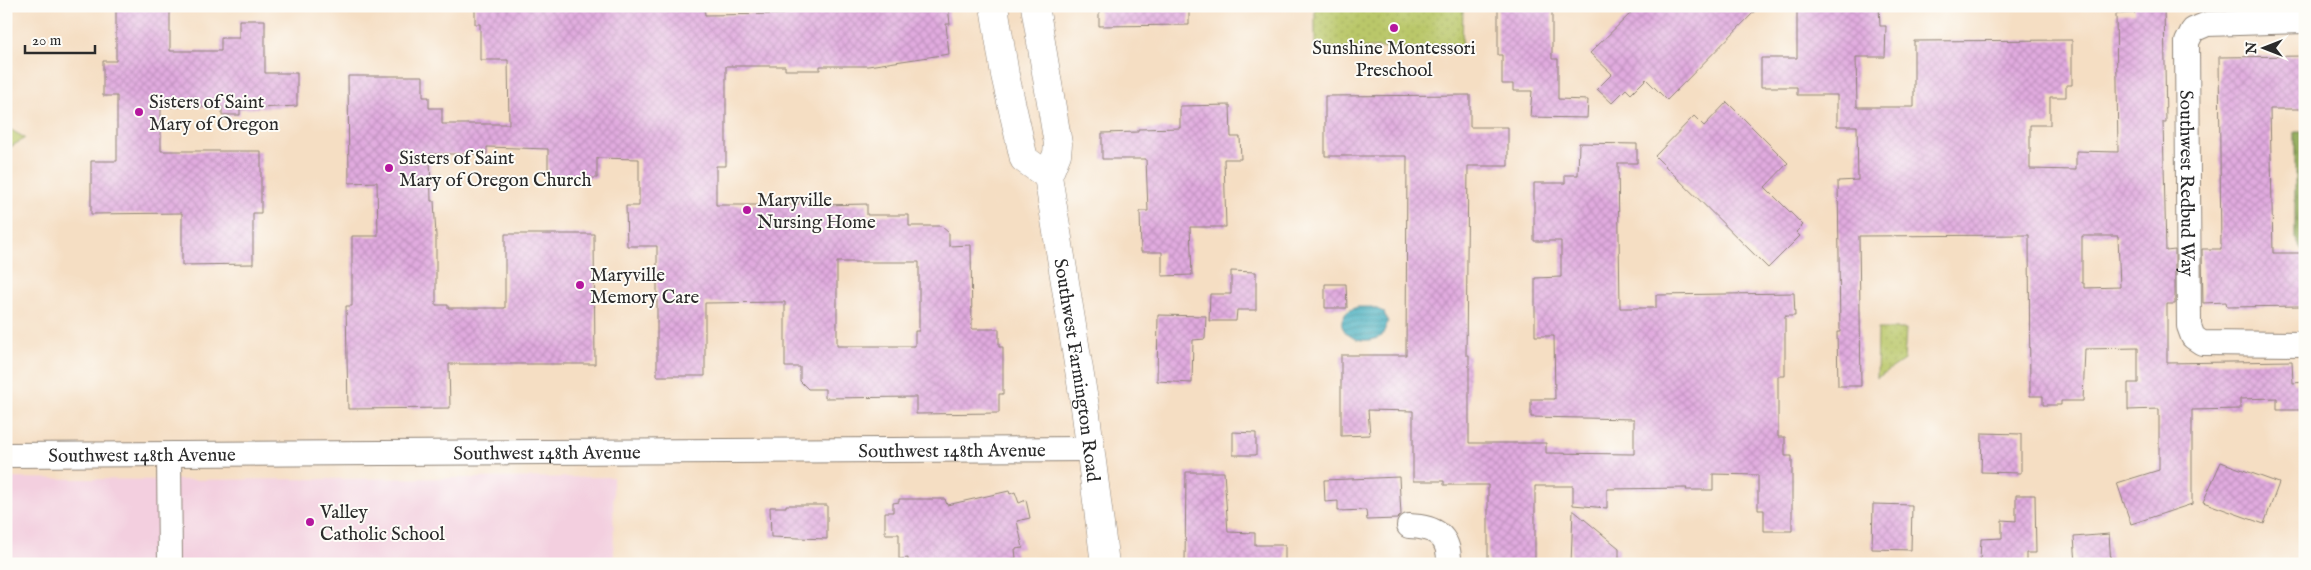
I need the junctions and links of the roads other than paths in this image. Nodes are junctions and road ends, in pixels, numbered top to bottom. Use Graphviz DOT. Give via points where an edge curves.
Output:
graph roads {
  1 [pos="994,6"];
  2 [pos="1035,6"];
  3 [pos="2305,21"];
  4 [pos="1048,176"];
  5 [pos="2305,344"];
  6 [pos="1089,449"];
  7 [pos="6,455"];
  8 [pos="170,455"];
  9 [pos="1409,526"];
  10 [pos="170,564"];
  11 [pos="1105,564"];
  12 [pos="1449,564"];
  1 -- 4 [label="main road" via="1024,159"];
  2 -- 4 [label="main road" via="1058,144"];
  3 -- 5 [label="street, Southwest Redbud Way" via="2207,24 2193,30 2187,42 2189,326 2193,337 2202,344"];
  4 -- 6 [label="main road, Southwest Farmington Road"];
  6 -- 8 [label="street, Southwest 148th Avenue"];
  6 -- 11 [label="main road, Southwest Farmington Road"];
  7 -- 8 [label="street, Southwest 148th Avenue"];
  8 -- 10 [label="street"];
  9 -- 12 [label="street" via="1432,528 1440,534"];
}
